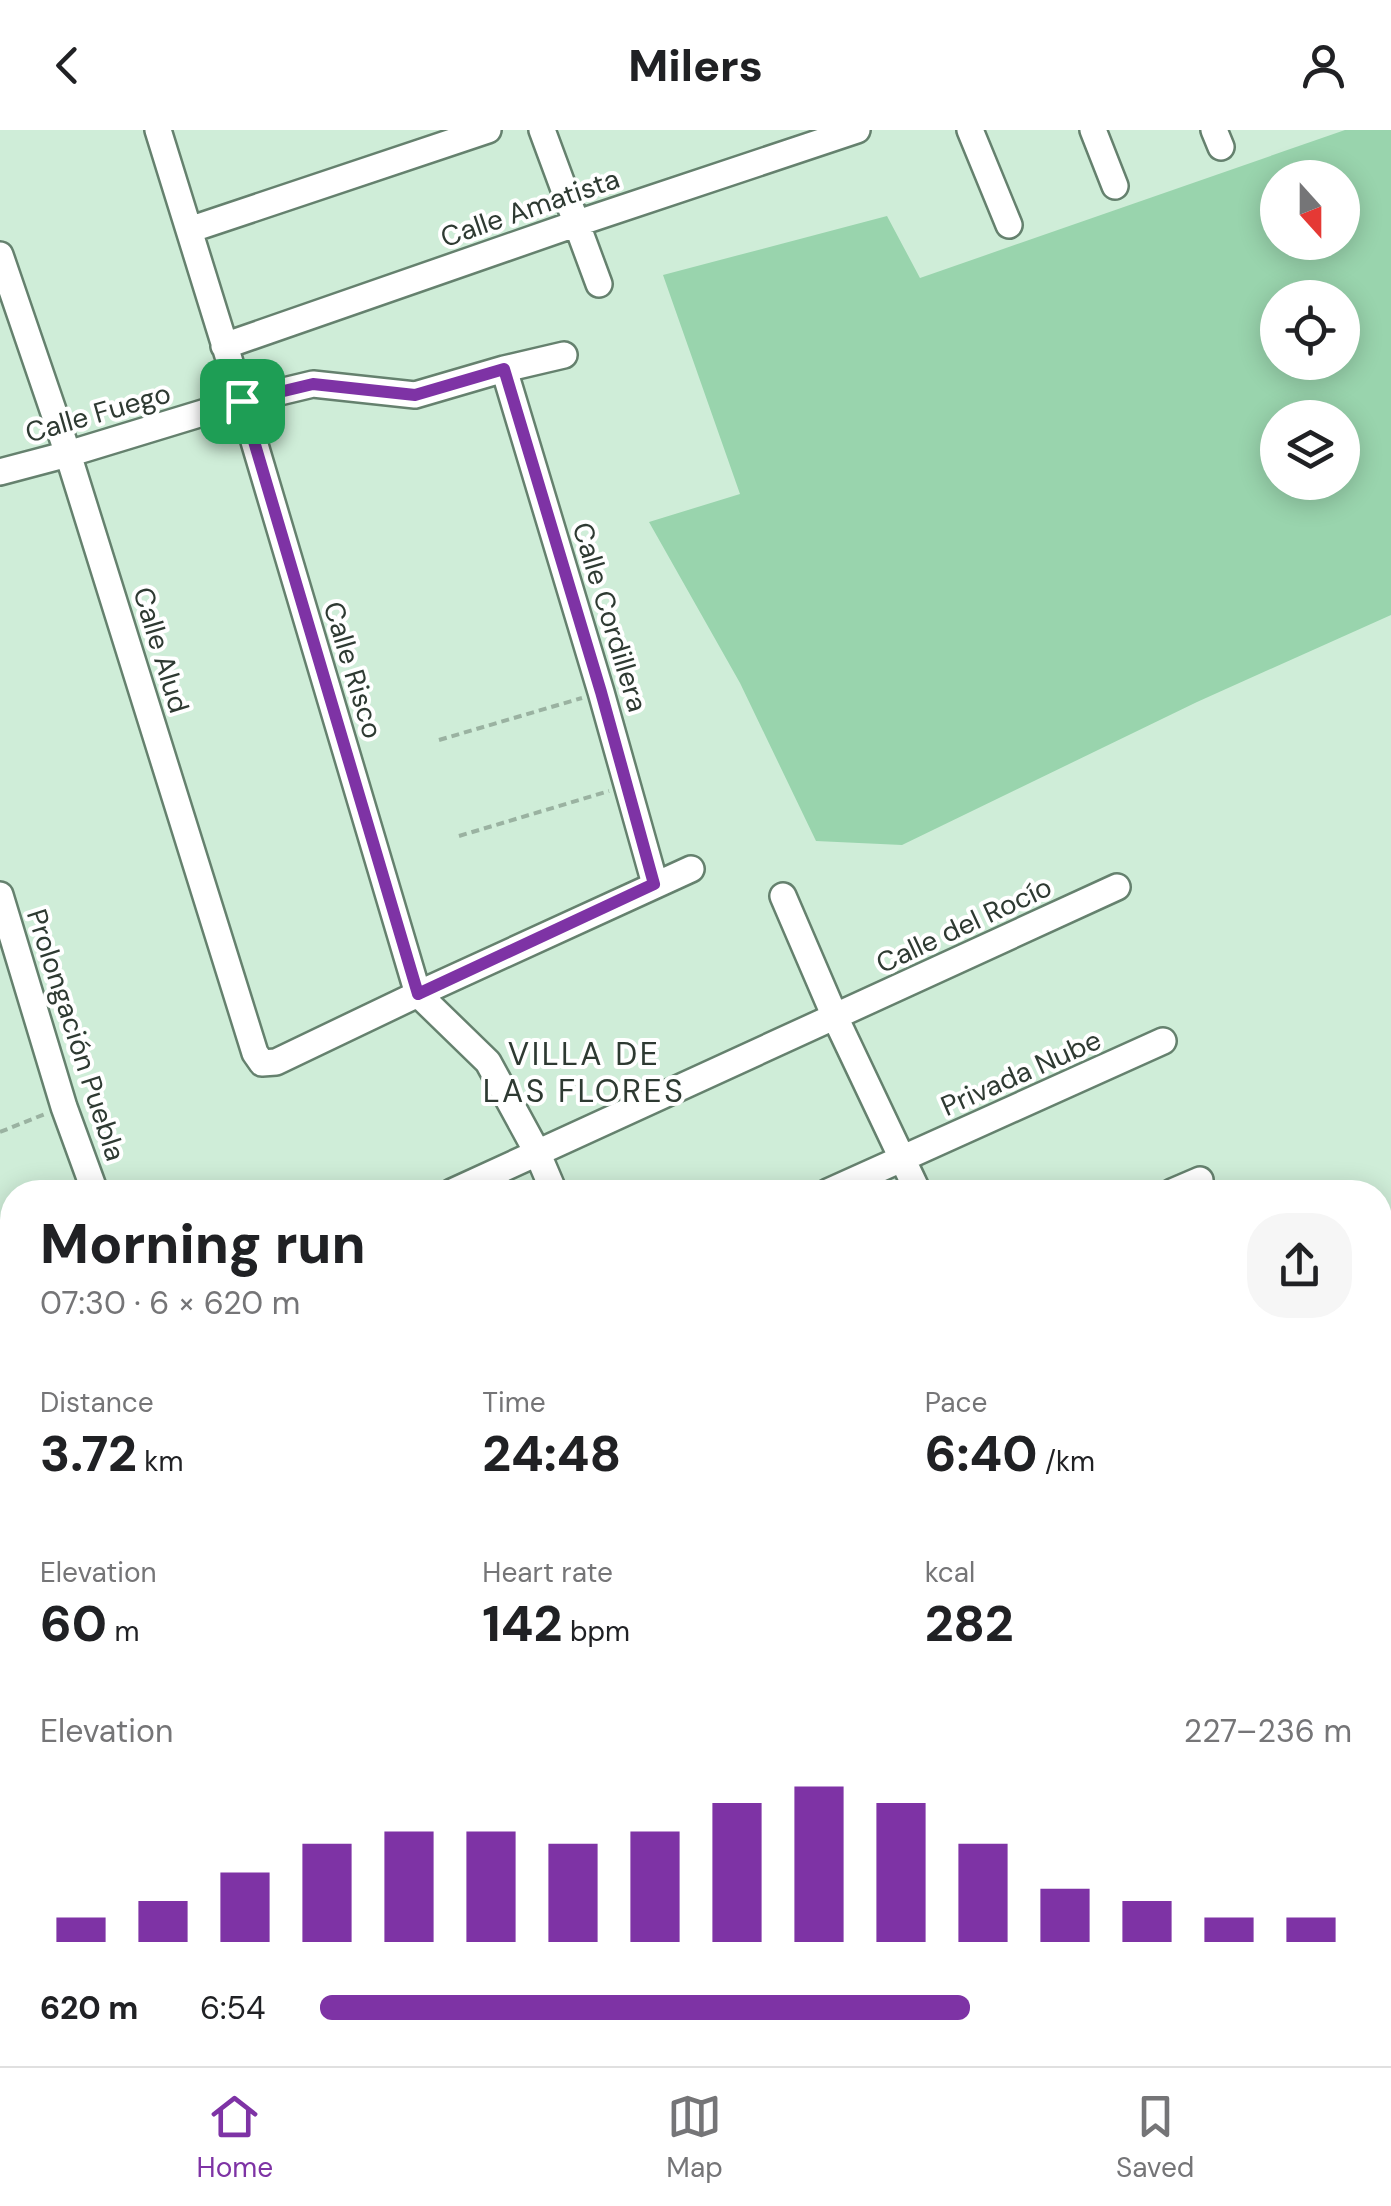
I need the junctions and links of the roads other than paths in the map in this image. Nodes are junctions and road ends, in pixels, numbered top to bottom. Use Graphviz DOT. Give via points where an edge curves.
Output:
graph roads {
  1 [pos="158,130"];
  2 [pos="488,130"];
  3 [pos="542,130"];
  4 [pos="857,130"];
  5 [pos="970,130"];
  6 [pos="1093,130"];
  7 [pos="1115,186"];
  8 [pos="575,224"];
  9 [pos="1009,226"];
  10 [pos="189,230"];
  11 [pos="0,255"];
  12 [pos="599,284"];
  13 [pos="224,346"];
  14 [pos="564,355"];
  15 [pos="504,369"];
  16 [pos="242,401"];
  17 [pos="68,454"];
  18 [pos="0,472"];
  19 [pos="691,869"];
  20 [pos="654,884"];
  21 [pos="1117,887"];
  22 [pos="0,896"];
  23 [pos="783,896"];
  24 [pos="418,994"];
  25 [pos="835,1017"];
  26 [pos="1163,1041"];
  27 [pos="537,1152"];
  28 [pos="902,1159"];
  29 [pos="91,1180"];
  30 [pos="478,1180"];
  31 [pos="549,1180"];
  32 [pos="855,1180"];
  33 [pos="912,1180"];
  1 -- 10 [label="street, Calle Risco"];
  2 -- 10 [label="street"];
  3 -- 8 [label="street"];
  4 -- 8 [label="street, Calle Amatista"];
  5 -- 9 [label="street"];
  6 -- 7 [label="street"];
  8 -- 12 [label="street"];
  8 -- 13 [label="street, Calle Amatista"];
  10 -- 13 [label="street, Calle Risco"];
  11 -- 17 [label="street, Calle Alud"];
  13 -- 16 [label="street, Calle Risco"];
  14 -- 15 [label="street, Calle Fuego"];
  15 -- 16 [label="street, Calle Fuego" via="415,395 313,384"];
  15 -- 20 [label="street, Calle Cordillera"];
  16 -- 17 [label="street, Calle Fuego"];
  16 -- 24 [label="street, Calle Risco"];
  17 -- 18 [label="street, Calle Fuego"];
  17 -- 24 [label="street, Calle Alud" via="254,1053 262,1063 276,1062"];
  19 -- 20 [label="street"];
  20 -- 24 [label="street"];
  21 -- 25 [label="street, Calle del Rocío"];
  22 -- 29 [label="street, Prolongación Puebla"];
  23 -- 25 [label="street"];
  24 -- 27 [label="street, Calle Risco" via="488,1062"];
  25 -- 27 [label="street, Calle del Rocío"];
  25 -- 28 [label="street"];
  26 -- 28 [label="street, Privada Nube"];
  27 -- 30 [label="street, Calle del Rocío"];
  27 -- 31 [label="street, Calle Risco"];
  28 -- 32 [label="street, Privada Nube"];
  28 -- 33 [label="street"];
}
